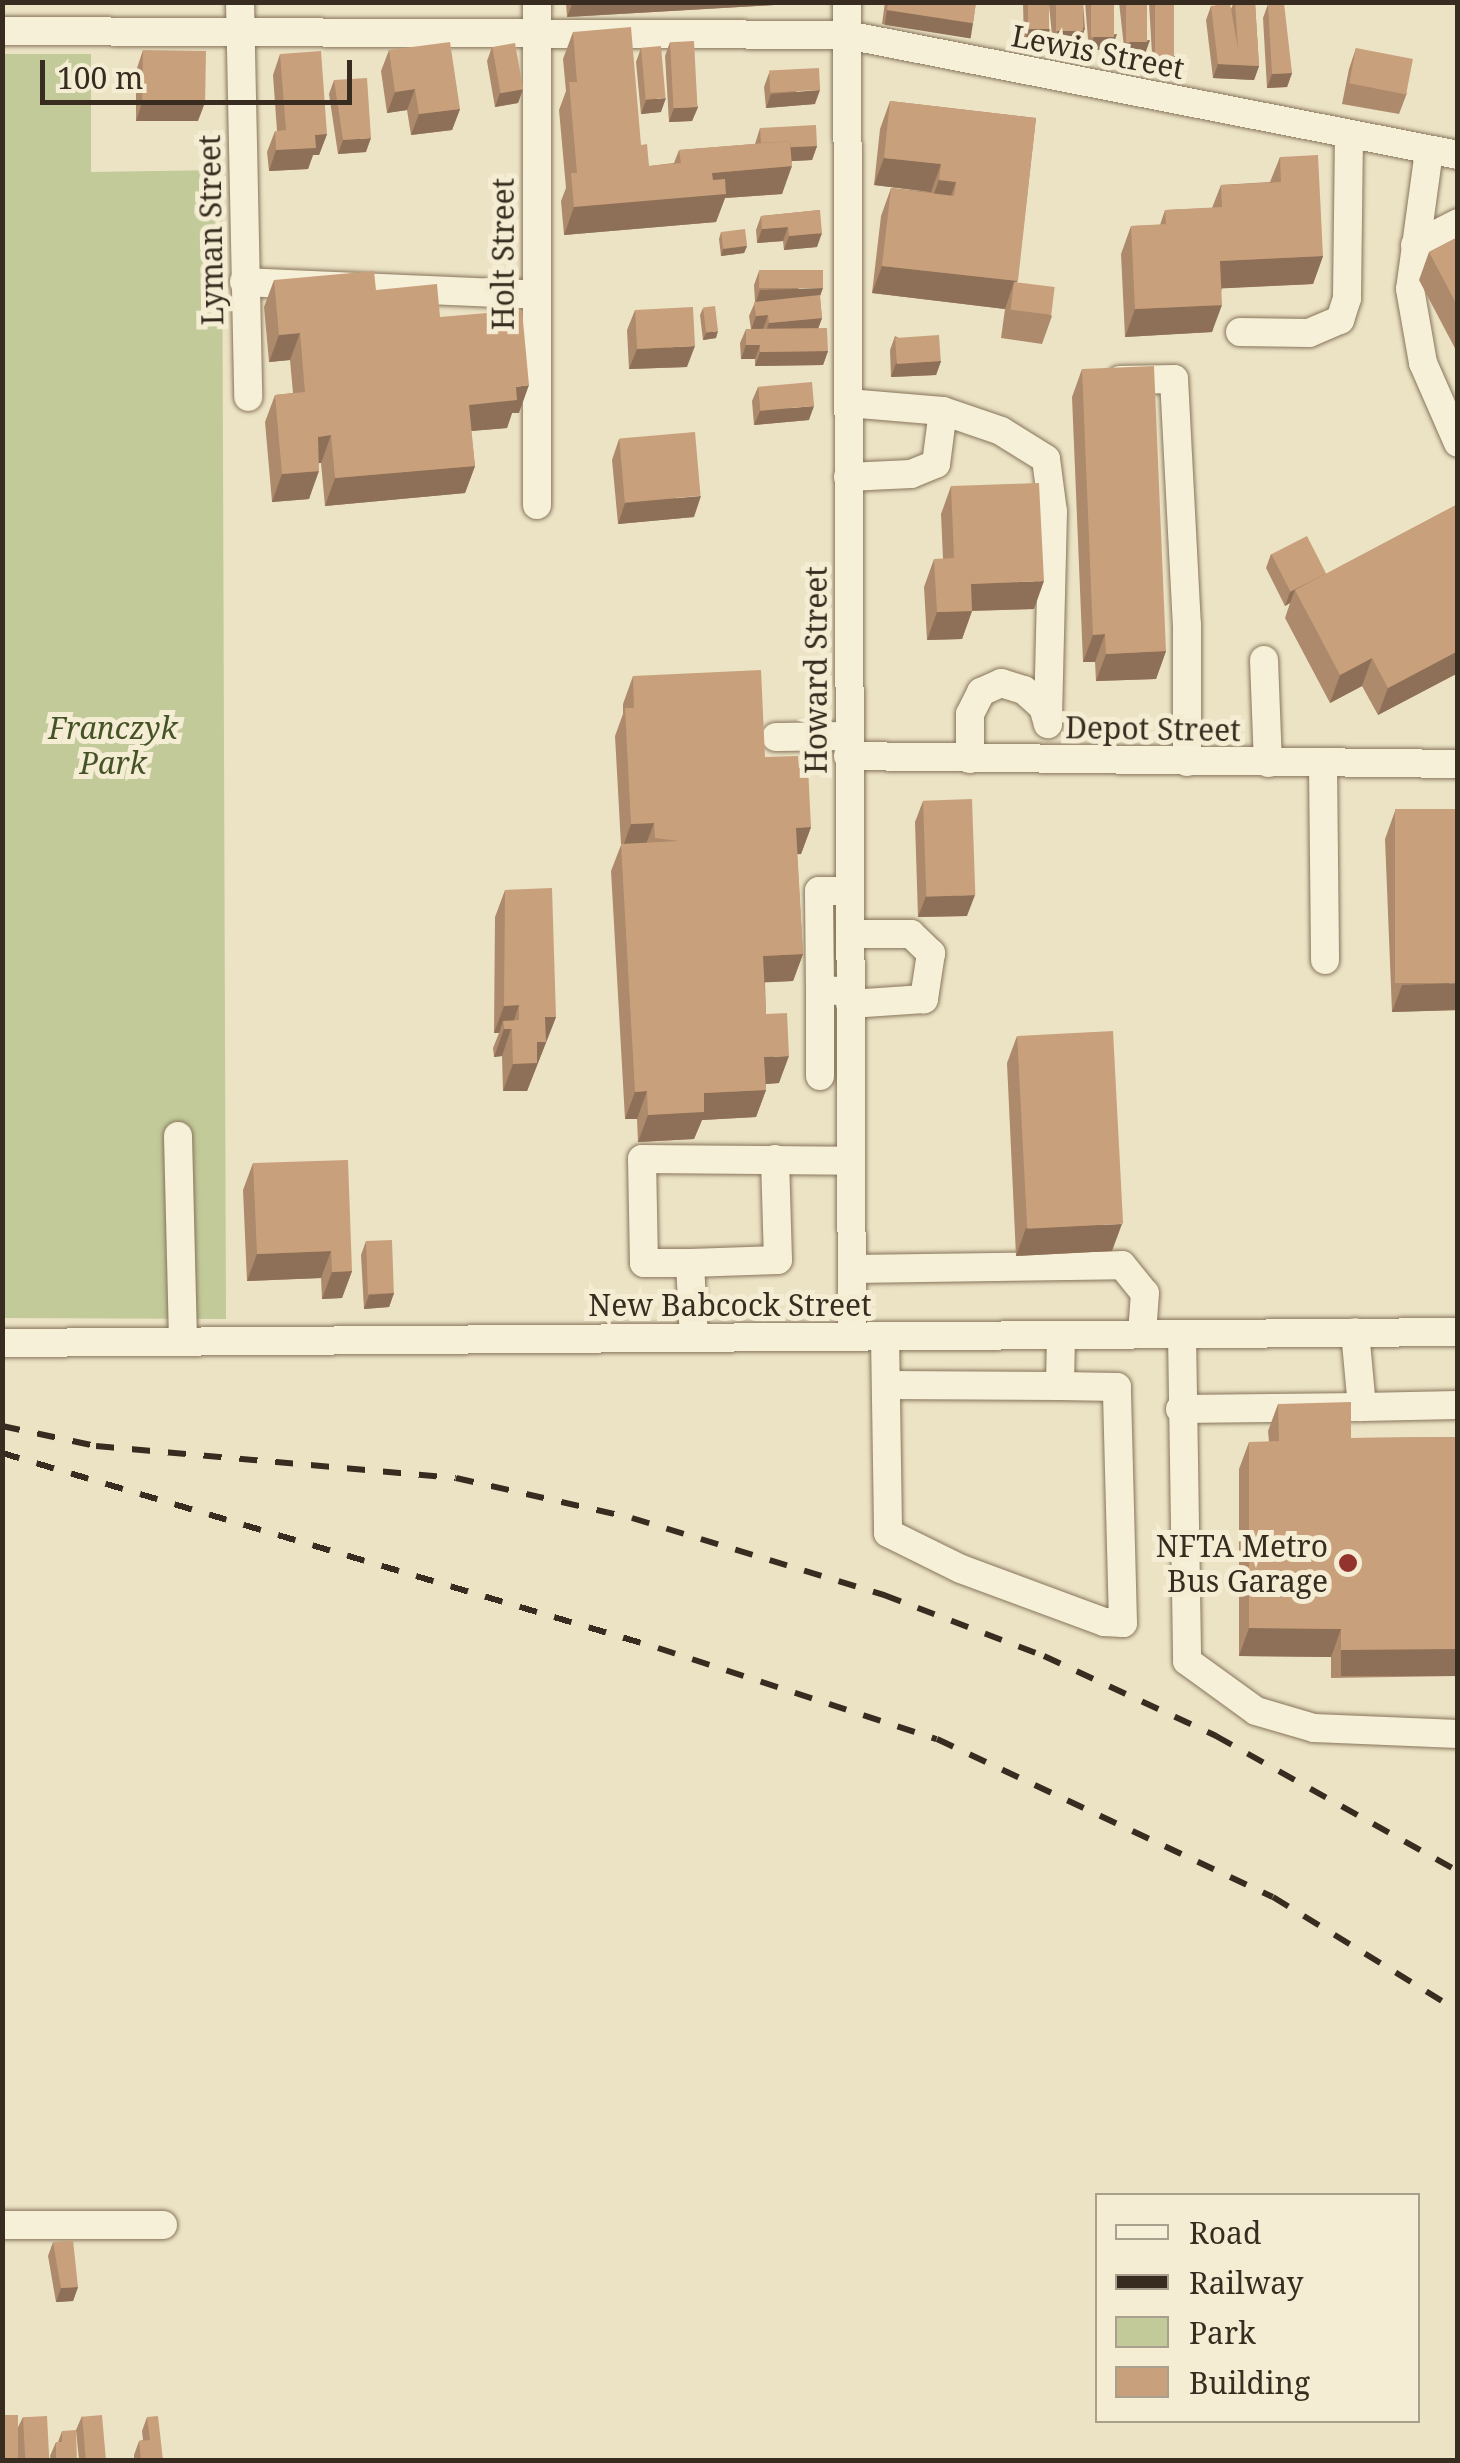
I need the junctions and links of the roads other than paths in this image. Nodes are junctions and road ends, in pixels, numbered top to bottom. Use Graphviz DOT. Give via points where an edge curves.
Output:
graph roads {
  1 [pos="537,2"];
  2 [pos="847,2"];
  3 [pos="240,17"];
  4 [pos="2,31"];
  5 [pos="537,33"];
  6 [pos="847,35"];
  7 [pos="1349,135"];
  8 [pos="1429,150"];
  9 [pos="1458,155"];
  10 [pos="1458,223"];
  11 [pos="1415,245"];
  12 [pos="244,282"];
  13 [pos="536,295"];
  14 [pos="1240,332"];
  15 [pos="1098,381"];
  16 [pos="248,397"];
  17 [pos="848,403"];
  18 [pos="942,411"];
  19 [pos="1458,443"];
  20 [pos="848,477"];
  21 [pos="537,504"];
  22 [pos="1264,660"];
  23 [pos="1048,723"];
  24 [pos="776,737"];
  25 [pos="848,746"];
  26 [pos="970,758"];
  27 [pos="1050,760"];
  28 [pos="1186,762"];
  29 [pos="1268,763"];
  30 [pos="1324,763"];
  31 [pos="1458,764"];
  32 [pos="849,891"];
  33 [pos="850,934"];
  34 [pos="1325,960"];
  35 [pos="820,990"];
  36 [pos="850,998"];
  37 [pos="820,1076"];
  38 [pos="178,1136"];
  39 [pos="775,1158"];
  40 [pos="851,1161"];
  41 [pos="690,1263"];
  42 [pos="852,1269"];
  43 [pos="1355,1332"];
  44 [pos="1458,1332"];
  45 [pos="1142,1334"];
  46 [pos="1182,1334"];
  47 [pos="1062,1335"];
  48 [pos="852,1336"];
  49 [pos="885,1336"];
  50 [pos="694,1338"];
  51 [pos="182,1342"];
  52 [pos="2,1343"];
  53 [pos="889,1385"];
  54 [pos="1060,1386"];
  55 [pos="1458,1405"];
  56 [pos="1362,1407"];
  57 [pos="1180,1409"];
  58 [pos="1458,1734"];
  59 [pos="163,2224"];
  60 [pos="2,2225"];
  1 -- 5 [label="street, Holt Street"];
  2 -- 6 [label="street, Howard Street"];
  3 -- 4 [label="street, Lewis Street"];
  3 -- 5 [label="street, Lewis Street"];
  3 -- 12 [label="street, Lyman Street"];
  5 -- 6 [label="street, Lewis Street"];
  5 -- 13 [label="street, Holt Street"];
  6 -- 7 [label="street, Lewis Street"];
  6 -- 17 [label="street, Howard Street"];
  7 -- 8 [label="street, Lewis Street"];
  7 -- 14 [label="street" via="1347,298 1340,320 1309,333"];
  8 -- 9 [label="street, Lewis Street"];
  8 -- 11 [label="street"];
  10 -- 11 [label="street"];
  11 -- 19 [label="street" via="1414,331"];
  12 -- 13 [label="street"];
  12 -- 16 [label="street, Lyman Street"];
  13 -- 21 [label="street, Holt Street"];
  15 -- 28 [label="street" via="1174,379 1187,625"];
  17 -- 18 [label="street"];
  17 -- 20 [label="street, Howard Street"];
  18 -- 20 [label="street" via="936,464 911,474"];
  18 -- 23 [label="street" via="1000,431 1046,459 1053,512"];
  20 -- 25 [label="street, Howard Street"];
  22 -- 29 [label="street"];
  23 -- 26 [label="street" via="1043,707 1024,690 1001,683 981,692 970,714"];
  23 -- 27 [label="street"];
  24 -- 25 [label="street, Depot Street"];
  25 -- 26 [label="street, Depot Street"];
  25 -- 32 [label="street, Howard Street"];
  26 -- 27 [label="street, Depot Street"];
  27 -- 28 [label="street, Depot Street"];
  28 -- 29 [label="street, Depot Street"];
  29 -- 30 [label="street, Depot Street"];
  30 -- 31 [label="street, Depot Street"];
  30 -- 34 [label="street"];
  32 -- 33 [label="street, Howard Street"];
  32 -- 35 [label="street" via="819,891"];
  33 -- 36 [label="street, Howard Street"];
  33 -- 36 [label="street" via="911,934 931,953 924,999"];
  35 -- 36 [label="street"];
  35 -- 37 [label="street"];
  36 -- 40 [label="street, Howard Street"];
  38 -- 51 [label="street"];
  39 -- 40 [label="street"];
  39 -- 41 [label="street" via="778,1260"];
  39 -- 41 [label="street" via="642,1159 644,1263"];
  40 -- 42 [label="street, Howard Street"];
  41 -- 50 [label="street"];
  42 -- 45 [label="street" via="1122,1265 1144,1293"];
  42 -- 48 [label="street, Howard Street"];
  43 -- 44 [label="street, New Babcock Street"];
  43 -- 46 [label="street, New Babcock Street"];
  43 -- 56 [label="street"];
  45 -- 46 [label="street, New Babcock Street"];
  45 -- 47 [label="street, New Babcock Street"];
  46 -- 57 [label="street"];
  47 -- 49 [label="street, New Babcock Street"];
  47 -- 54 [label="street"];
  48 -- 49 [label="street, New Babcock Street"];
  48 -- 50 [label="street, New Babcock Street"];
  49 -- 53 [label="street"];
  50 -- 51 [label="street, New Babcock Street"];
  51 -- 52 [label="street, New Babcock Street"];
  53 -- 54 [label="street"];
  53 -- 54 [label="street" via="888,1534 961,1569 1123,1623 1117,1386"];
  55 -- 56 [label="street"];
  56 -- 57 [label="street"];
  57 -- 58 [label="street" via="1187,1661 1256,1711 1314,1728"];
  59 -- 60 [label="street"];
}
